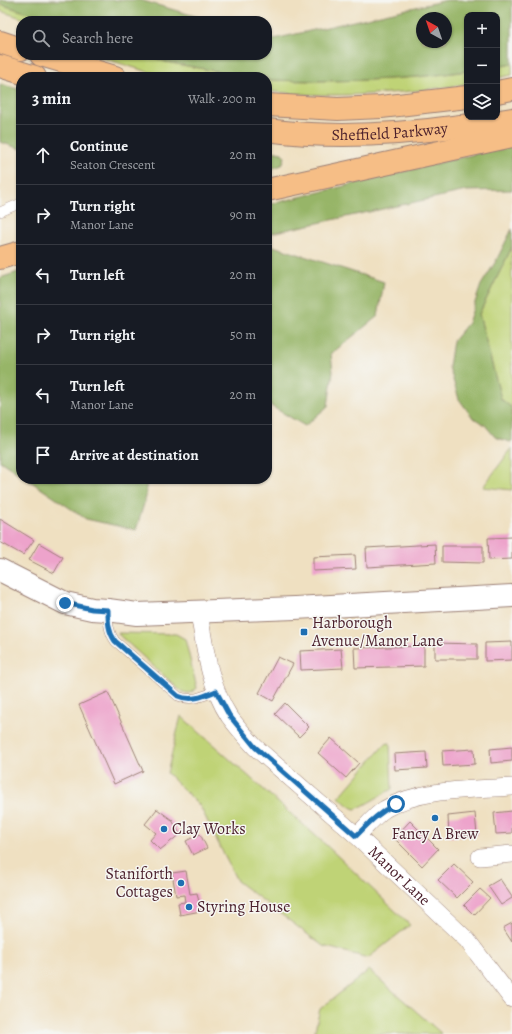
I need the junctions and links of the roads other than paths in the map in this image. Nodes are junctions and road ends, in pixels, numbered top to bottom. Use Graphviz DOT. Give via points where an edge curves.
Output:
graph roads {
  1 [pos="0,42"];
  2 [pos="16,47"];
  3 [pos="58,60"];
  4 [pos="0,66"];
  5 [pos="19,72"];
  6 [pos="99,72"];
  7 [pos="512,90"];
  8 [pos="500,92"];
  9 [pos="464,98"];
  10 [pos="272,105"];
  11 [pos="512,119"];
  12 [pos="272,130"];
  13 [pos="512,136"];
  14 [pos="272,189"];
  15 [pos="16,205"];
  16 [pos="0,212"];
  17 [pos="16,253"];
  18 [pos="0,258"];
  19 [pos="0,570"];
  20 [pos="512,596"];
  21 [pos="108,610"];
  22 [pos="199,613"];
  23 [pos="216,691"];
  24 [pos="512,787"];
  25 [pos="356,836"];
  26 [pos="512,854"];
  27 [pos="480,857"];
  28 [pos="512,999"];
  1 -- 2 [label="highway"];
  3 -- 6 [label="highway"];
  4 -- 5 [label="highway"];
  7 -- 8 [label="highway"];
  9 -- 10 [label="highway, Sheffield Parkway" via="381,108 338,109"];
  11 -- 12 [label="highway, Sheffield Parkway" via="396,134 337,135"];
  13 -- 14 [label="highway"];
  15 -- 16 [label="lane"];
  17 -- 18 [label="highway"];
  19 -- 21 [label="street" via="65,603"];
  20 -- 22 [label="street"];
  21 -- 22 [label="street" via="137,614"];
  21 -- 23 [label="lane" via="108,626 115,641 178,696 184,699 199,698"];
  22 -- 23 [label="street, Manor Lane" via="205,652"];
  23 -- 25 [label="street, Manor Lane" via="229,715 255,747"];
  24 -- 25 [label="street" via="445,792 412,798 386,808"];
  25 -- 28 [label="street, Manor Lane" via="467,940"];
  26 -- 27 [label="street"];
}
